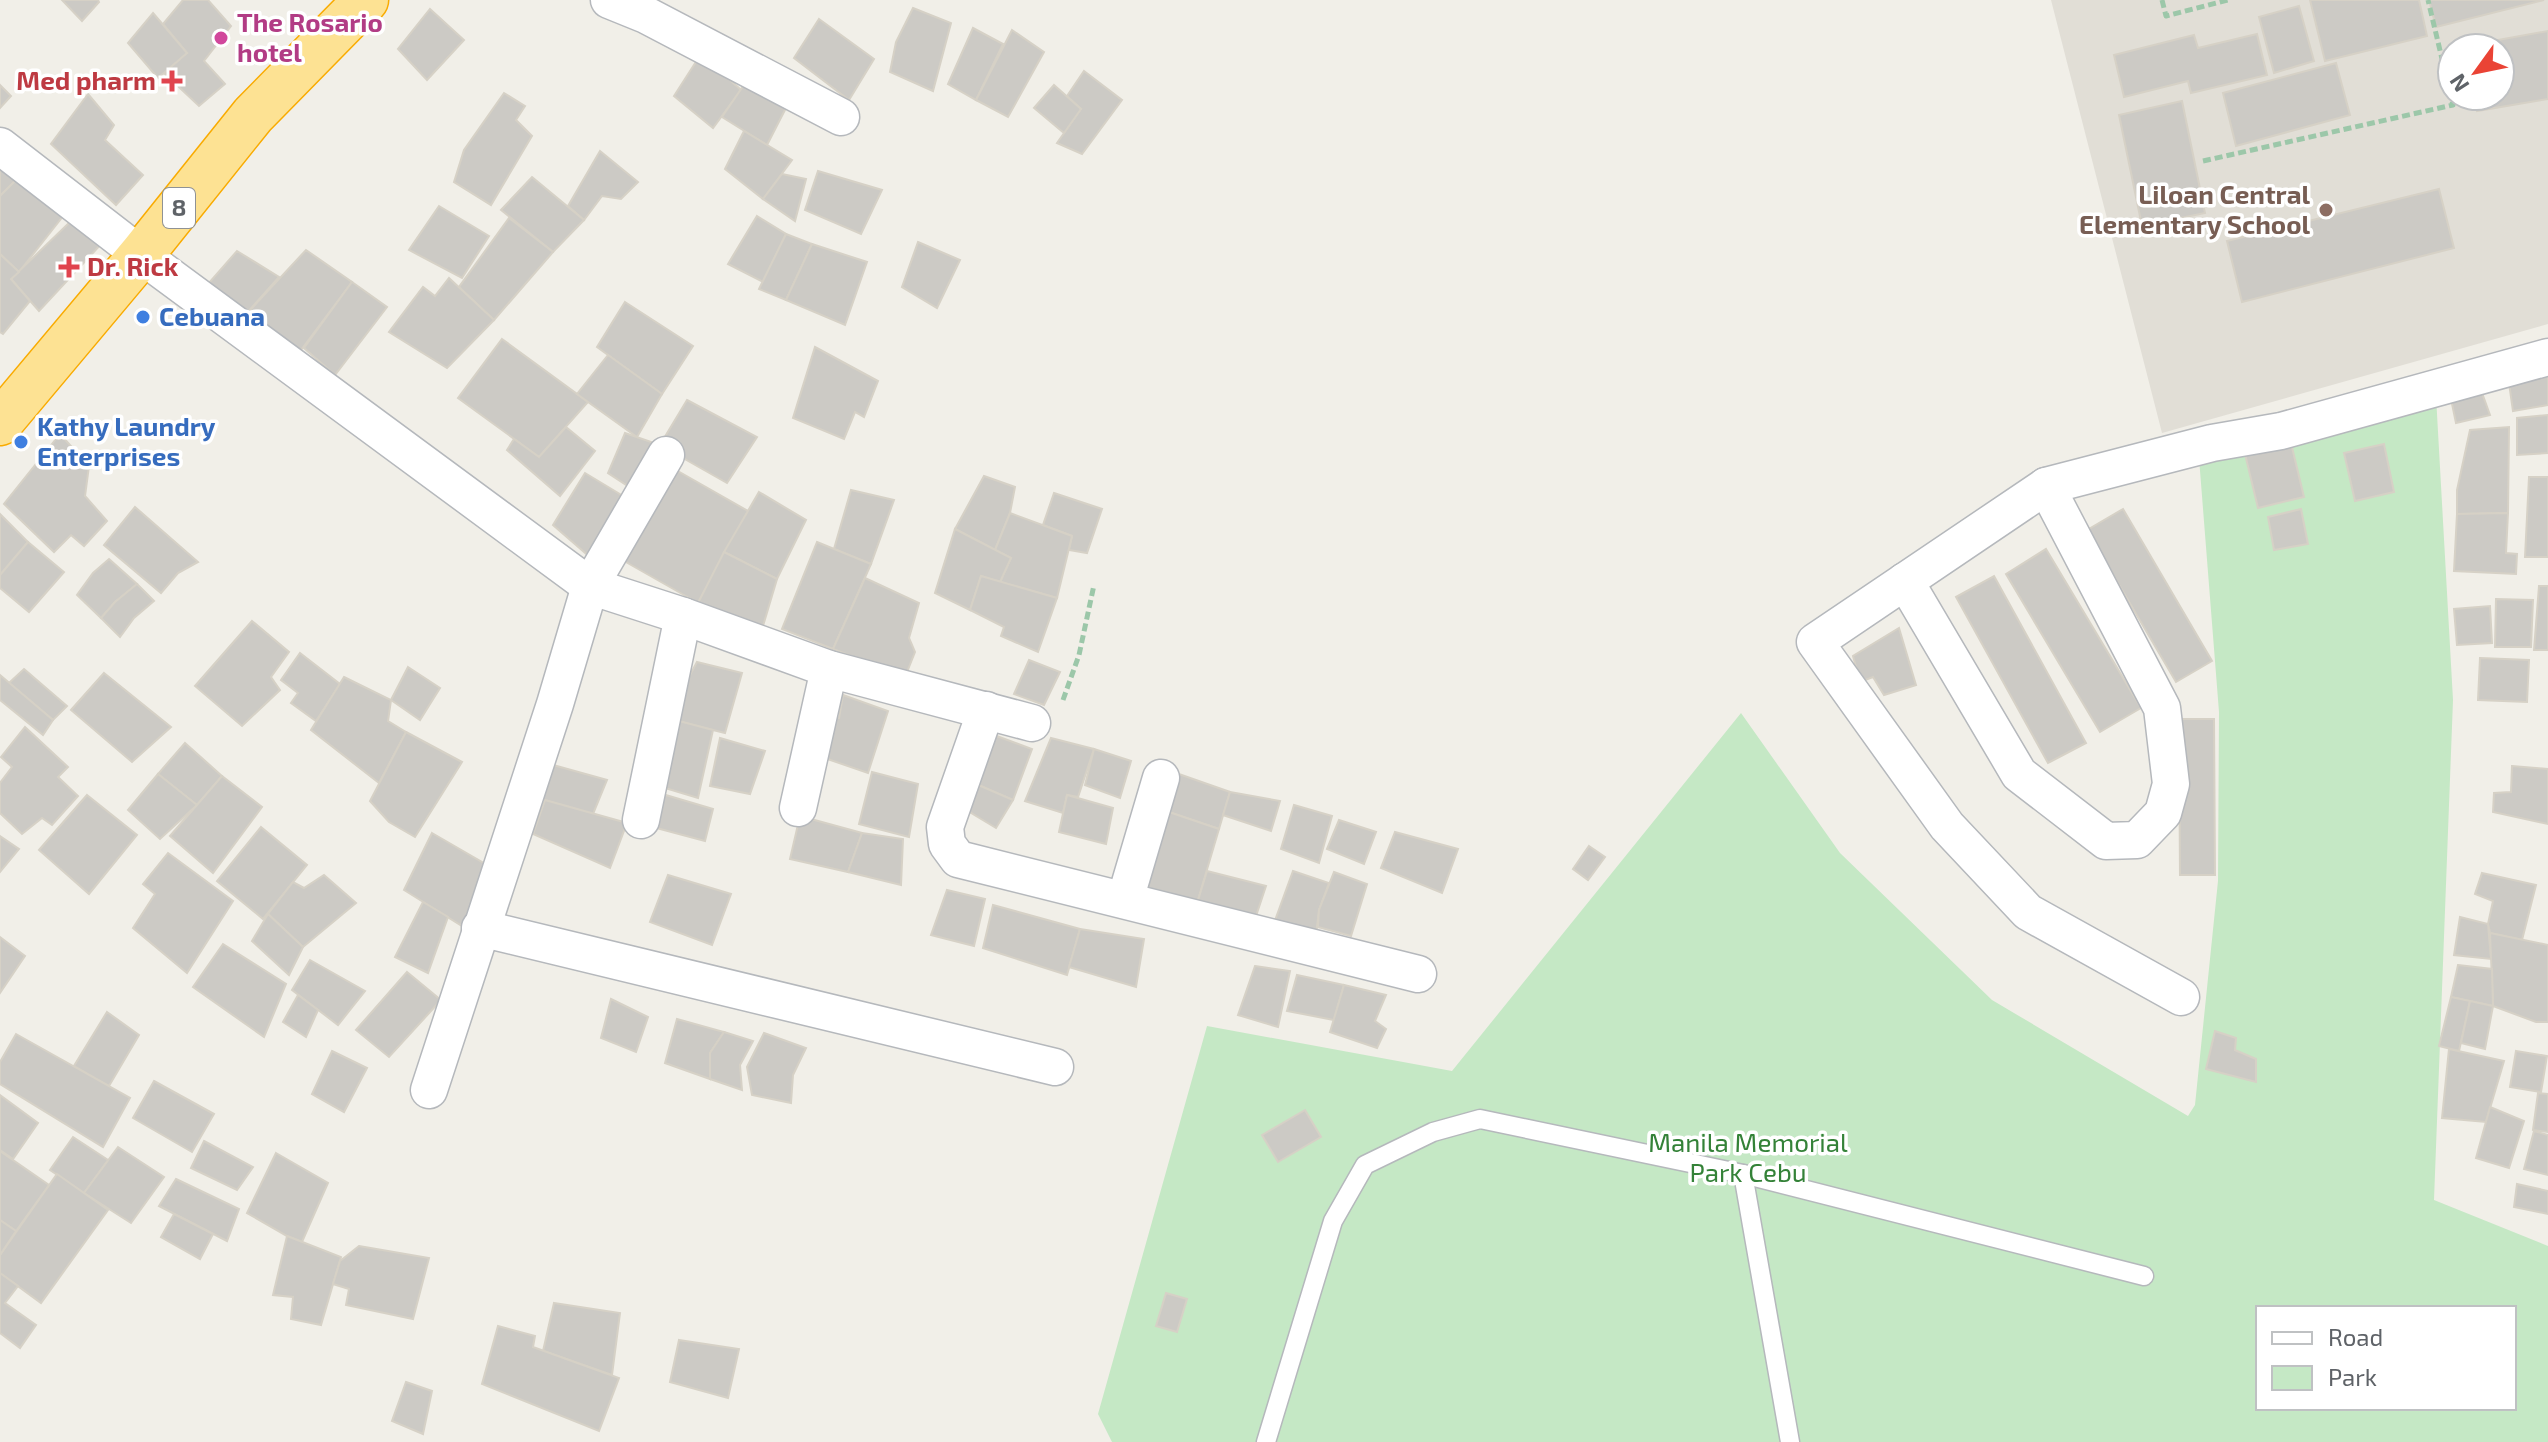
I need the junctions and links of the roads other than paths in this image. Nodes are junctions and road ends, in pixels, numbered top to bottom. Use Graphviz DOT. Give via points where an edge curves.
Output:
graph roads {
  1 [pos="366,0"];
  2 [pos="609,0"];
  3 [pos="841,117"];
  4 [pos="0,146"];
  5 [pos="141,255"];
  6 [pos="2548,357"];
  7 [pos="0,423"];
  8 [pos="666,455"];
  9 [pos="2046,486"];
  10 [pos="1905,581"];
  11 [pos="590,586"];
  12 [pos="683,616"];
  13 [pos="829,669"];
  14 [pos="986,710"];
  15 [pos="1032,723"];
  16 [pos="1161,778"];
  17 [pos="798,808"];
  18 [pos="641,820"];
  19 [pos="1125,900"];
  20 [pos="480,928"];
  21 [pos="1418,974"];
  22 [pos="2181,997"];
  23 [pos="1055,1067"];
  24 [pos="429,1090"];
  25 [pos="1743,1174"];
  26 [pos="2144,1276"];
  27 [pos="1266,1442"];
  28 [pos="1790,1442"];
  1 -- 5 [label="highway, 8" via="253,115"];
  2 -- 3 [label="street"];
  4 -- 5 [label="street"];
  5 -- 7 [label="highway, 8"];
  5 -- 11 [label="street"];
  6 -- 9 [label="street" via="2281,431 2212,443"];
  8 -- 11 [label="street"];
  9 -- 10 [label="street"];
  9 -- 10 [label="street" via="2162,708 2171,784 2163,813 2137,840 2106,841 2019,774"];
  10 -- 22 [label="street" via="1815,642 1947,826 2028,912"];
  11 -- 12 [label="street"];
  11 -- 20 [label="street"];
  12 -- 13 [label="street"];
  12 -- 18 [label="street"];
  13 -- 14 [label="street"];
  13 -- 17 [label="street"];
  14 -- 15 [label="street"];
  14 -- 19 [label="street" via="945,827 947,844 958,859"];
  16 -- 19 [label="street"];
  19 -- 21 [label="street"];
  20 -- 23 [label="street"];
  20 -- 24 [label="street"];
  25 -- 26 [label="lane"];
  25 -- 27 [label="lane" via="1480,1119 1433,1132 1365,1165 1333,1221"];
  25 -- 28 [label="lane"];
}
